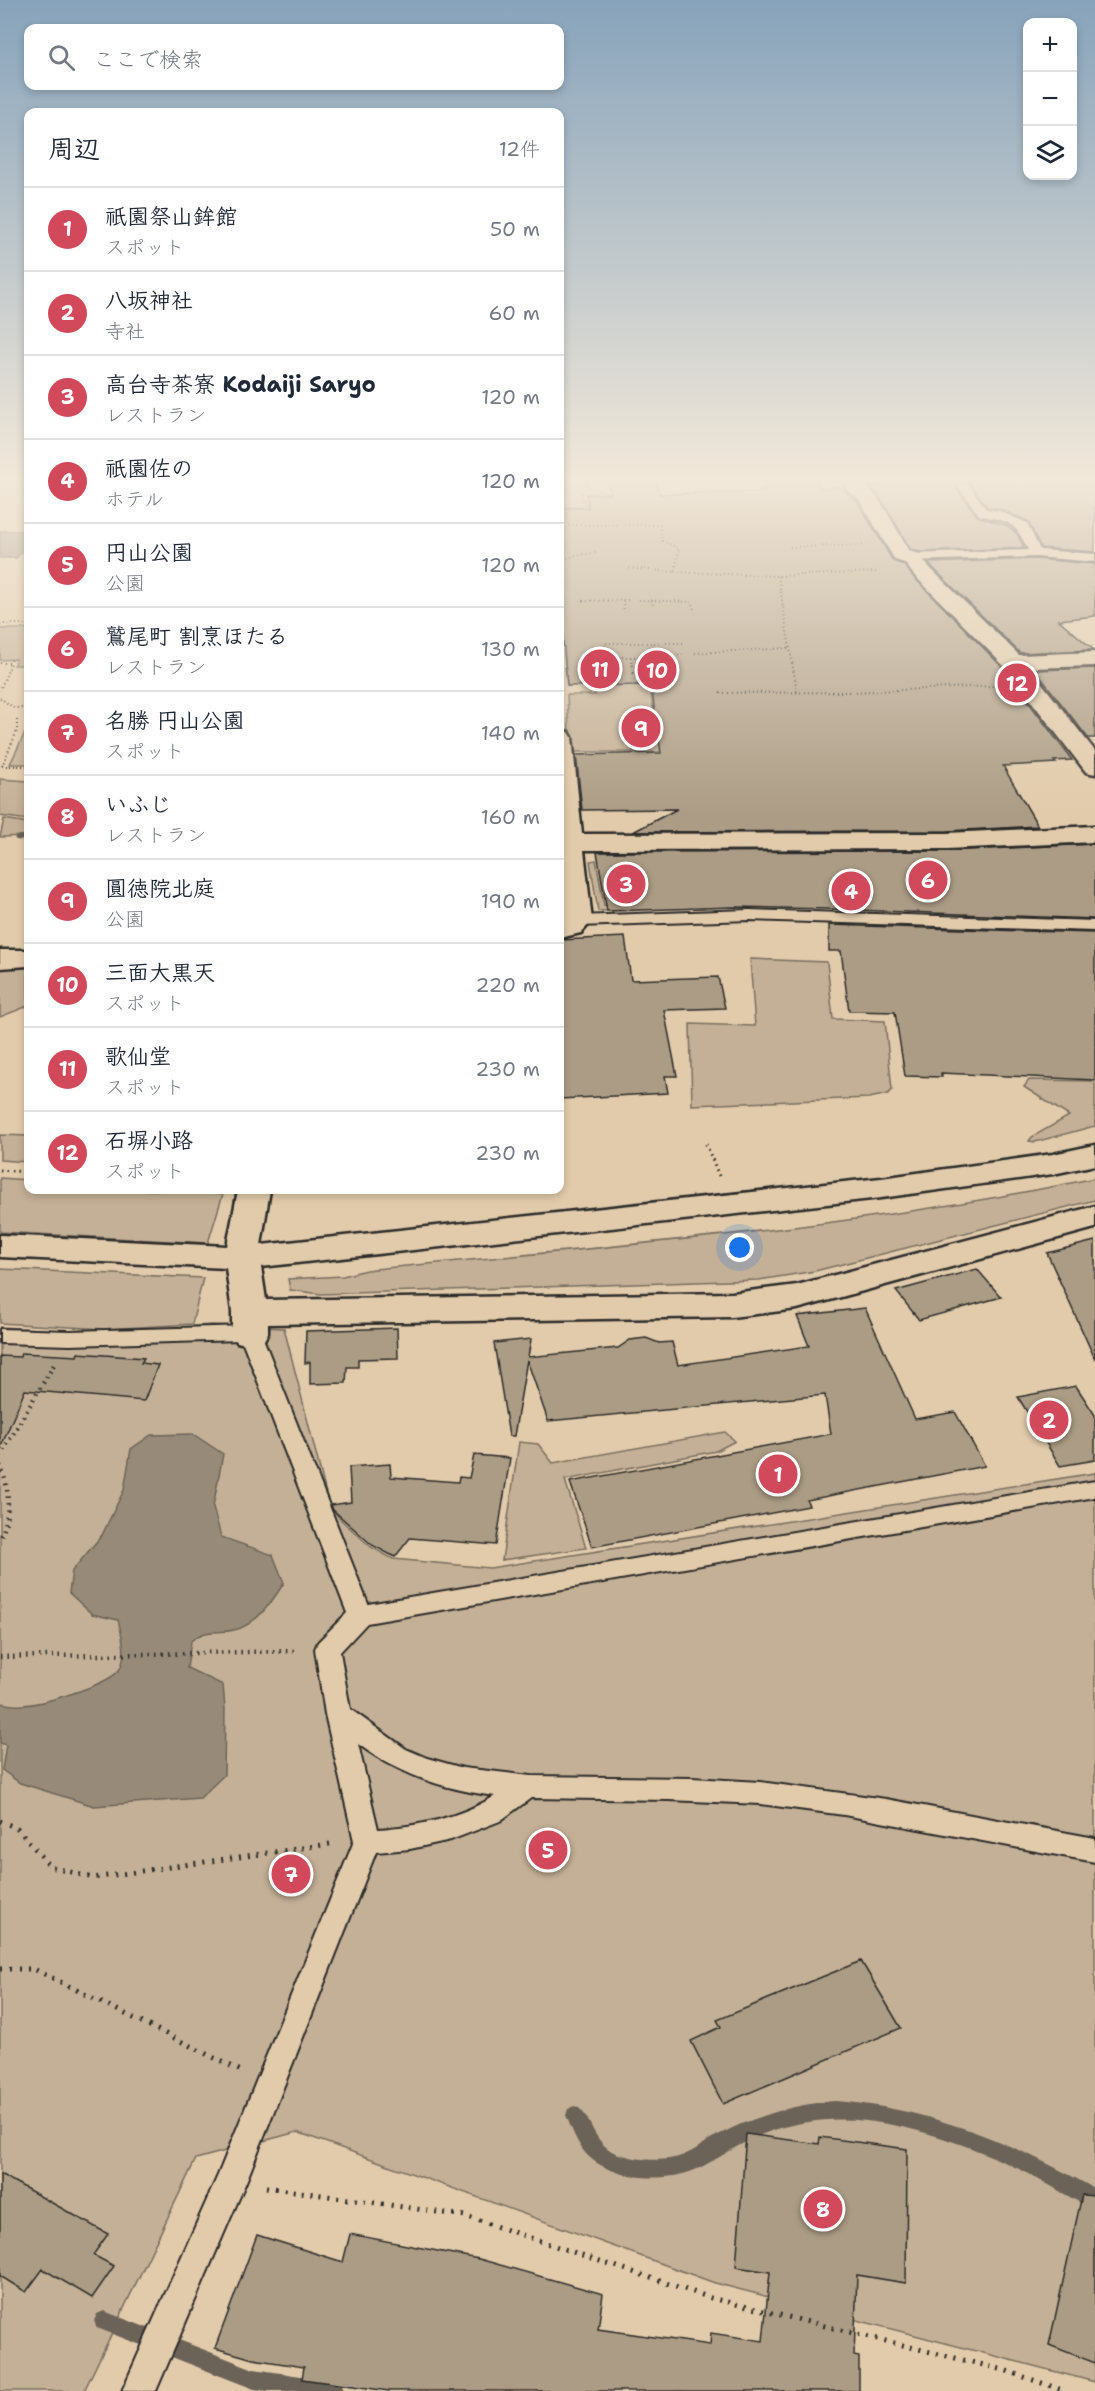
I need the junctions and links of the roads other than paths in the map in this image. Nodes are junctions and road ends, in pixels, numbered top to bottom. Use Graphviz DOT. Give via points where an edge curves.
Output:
graph roads {
  1 [pos="941,590"];
  2 [pos="1095,659"];
  3 [pos="1013,662"];
  4 [pos="1095,767"];
  5 [pos="564,808"];
  6 [pos="1095,834"];
  7 [pos="570,842"];
  8 [pos="569,926"];
  9 [pos="1095,926"];
  10 [pos="24,958"];
  11 [pos="0,959"];
  12 [pos="1095,1155"];
  13 [pos="253,1194"];
  14 [pos="1095,1217"];
  15 [pos="0,1246"];
  16 [pos="242,1258"];
  17 [pos="250,1323"];
  18 [pos="0,1336"];
  19 [pos="1095,1488"];
  20 [pos="360,1616"];
  21 [pos="338,1714"];
  22 [pos="525,1788"];
  23 [pos="367,1841"];
  24 [pos="1095,1850"];
  25 [pos="139,2391"];
  1 -- 3 [label="street"];
  2 -- 3 [label="street"];
  3 -- 4 [label="street"];
  5 -- 7 [label="street"];
  6 -- 7 [label="street" via="947,841"];
  7 -- 8 [label="street"];
  8 -- 9 [label="lane" via="749,915"];
  10 -- 11 [label="street"];
  12 -- 16 [label="street" via="881,1188"];
  13 -- 16 [label="street"];
  14 -- 17 [label="street" via="767,1302"];
  15 -- 16 [label="street"];
  16 -- 17 [label="street"];
  17 -- 18 [label="lane" via="70,1338"];
  17 -- 20 [label="lane"];
  19 -- 20 [label="lane"];
  20 -- 21 [label="lane" via="327,1649"];
  21 -- 22 [label="lane" via="376,1744 421,1767 471,1782"];
  21 -- 23 [label="lane"];
  22 -- 23 [label="lane" via="508,1804 455,1827 427,1835"];
  22 -- 24 [label="lane" via="729,1790 816,1799"];
  23 -- 25 [label="lane" via="231,2182"];
}
